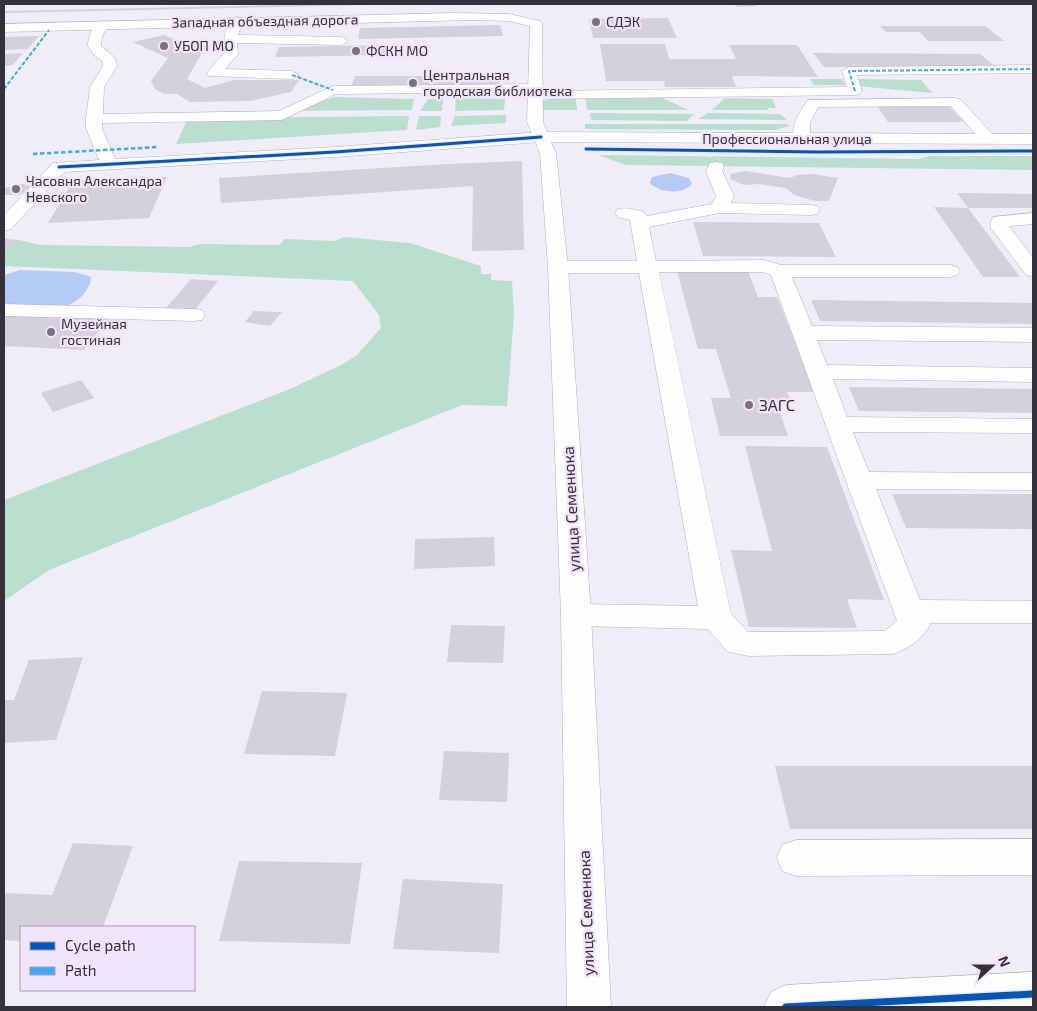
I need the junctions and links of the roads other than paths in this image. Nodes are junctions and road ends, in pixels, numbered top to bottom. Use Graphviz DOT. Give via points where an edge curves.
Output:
graph roads {
  1 [pos="249,6"];
  2 [pos="526,19"];
  3 [pos="240,21"];
  4 [pos="102,25"];
  5 [pos="4,28"];
  6 [pos="230,39"];
  7 [pos="342,41"];
  8 [pos="1033,69"];
  9 [pos="292,74"];
  10 [pos="536,92"];
  11 [pos="94,119"];
  12 [pos="541,137"];
  13 [pos="802,139"];
  14 [pos="1033,139"];
  15 [pos="989,140"];
  16 [pos="109,164"];
  17 [pos="716,167"];
  18 [pos="719,208"];
  19 [pos="811,210"];
  20 [pos="1033,219"];
  21 [pos="4,225"];
  22 [pos="558,267"];
  23 [pos="648,267"];
  24 [pos="780,271"];
  25 [pos="950,271"];
  26 [pos="1033,271"];
  27 [pos="4,310"];
  28 [pos="194,315"];
  29 [pos="804,333"];
  30 [pos="1033,336"];
  31 [pos="819,372"];
  32 [pos="1033,375"];
  33 [pos="839,424"];
  34 [pos="1033,426"];
  35 [pos="860,480"];
  36 [pos="1033,481"];
  37 [pos="911,612"];
  38 [pos="1033,612"];
  39 [pos="576,615"];
  40 [pos="716,618"];
  41 [pos="1033,857"];
  42 [pos="796,858"];
  43 [pos="1033,994"];
  44 [pos="880,1004"];
  45 [pos="589,1007"];
  46 [pos="786,1007"];
  1 -- 3 [label="main road"];
  2 -- 3 [label="main road, Западная объездная дорога"];
  2 -- 10 [label="main road, улица Семенюка" via="536,24"];
  3 -- 4 [label="main road, Западная объездная дорога"];
  3 -- 6 [label="main road"];
  4 -- 5 [label="main road, Западная объездная дорога"];
  4 -- 11 [label="main road" via="93,46 110,61 110,66 97,87"];
  6 -- 7 [label="main road"];
  6 -- 9 [label="main road" via="231,54 214,73"];
  8 -- 10 [label="main road" via="849,71 855,91"];
  10 -- 11 [label="main road" via="333,90 282,115"];
  10 -- 12 [label="main road, улица Семенюка" via="536,122"];
  11 -- 16 [label="main road" via="94,128"];
  12 -- 13 [label="main road, Профессиональная улица"];
  12 -- 16 [label="main road, Профессиональная улица"];
  12 -- 22 [label="main road, улица Семенюка" via="548,153"];
  13 -- 15 [label="main road, Профессиональная улица"];
  13 -- 15 [label="main road" via="802,123 813,103 955,102"];
  14 -- 15 [label="main road, Профессиональная улица"];
  16 -- 21 [label="main road, Профессиональная улица" via="58,167"];
  17 -- 18 [label="main road" via="714,171 725,196"];
  18 -- 19 [label="main road"];
  18 -- 23 [label="main road" via="632,218"];
  20 -- 26 [label="main road" via="1000,221 1000,228"];
  22 -- 23 [label="main road"];
  22 -- 39 [label="main road, улица Семенюка"];
  23 -- 24 [label="main road" via="764,266"];
  23 -- 40 [label="main road"];
  24 -- 25 [label="main road"];
  24 -- 29 [label="main road"];
  27 -- 28 [label="main road"];
  29 -- 30 [label="main road"];
  29 -- 31 [label="main road"];
  31 -- 32 [label="main road"];
  31 -- 33 [label="main road"];
  33 -- 34 [label="main road"];
  33 -- 35 [label="main road"];
  35 -- 36 [label="main road"];
  35 -- 37 [label="main road"];
  37 -- 38 [label="main road"];
  37 -- 40 [label="main road" via="914,624 911,629 893,642 884,643 739,643"];
  39 -- 40 [label="main road"];
  39 -- 45 [label="main road, улица Семенюка"];
  41 -- 42 [label="main road"];
  43 -- 44 [label="main road"];
  44 -- 46 [label="main road"];
}
